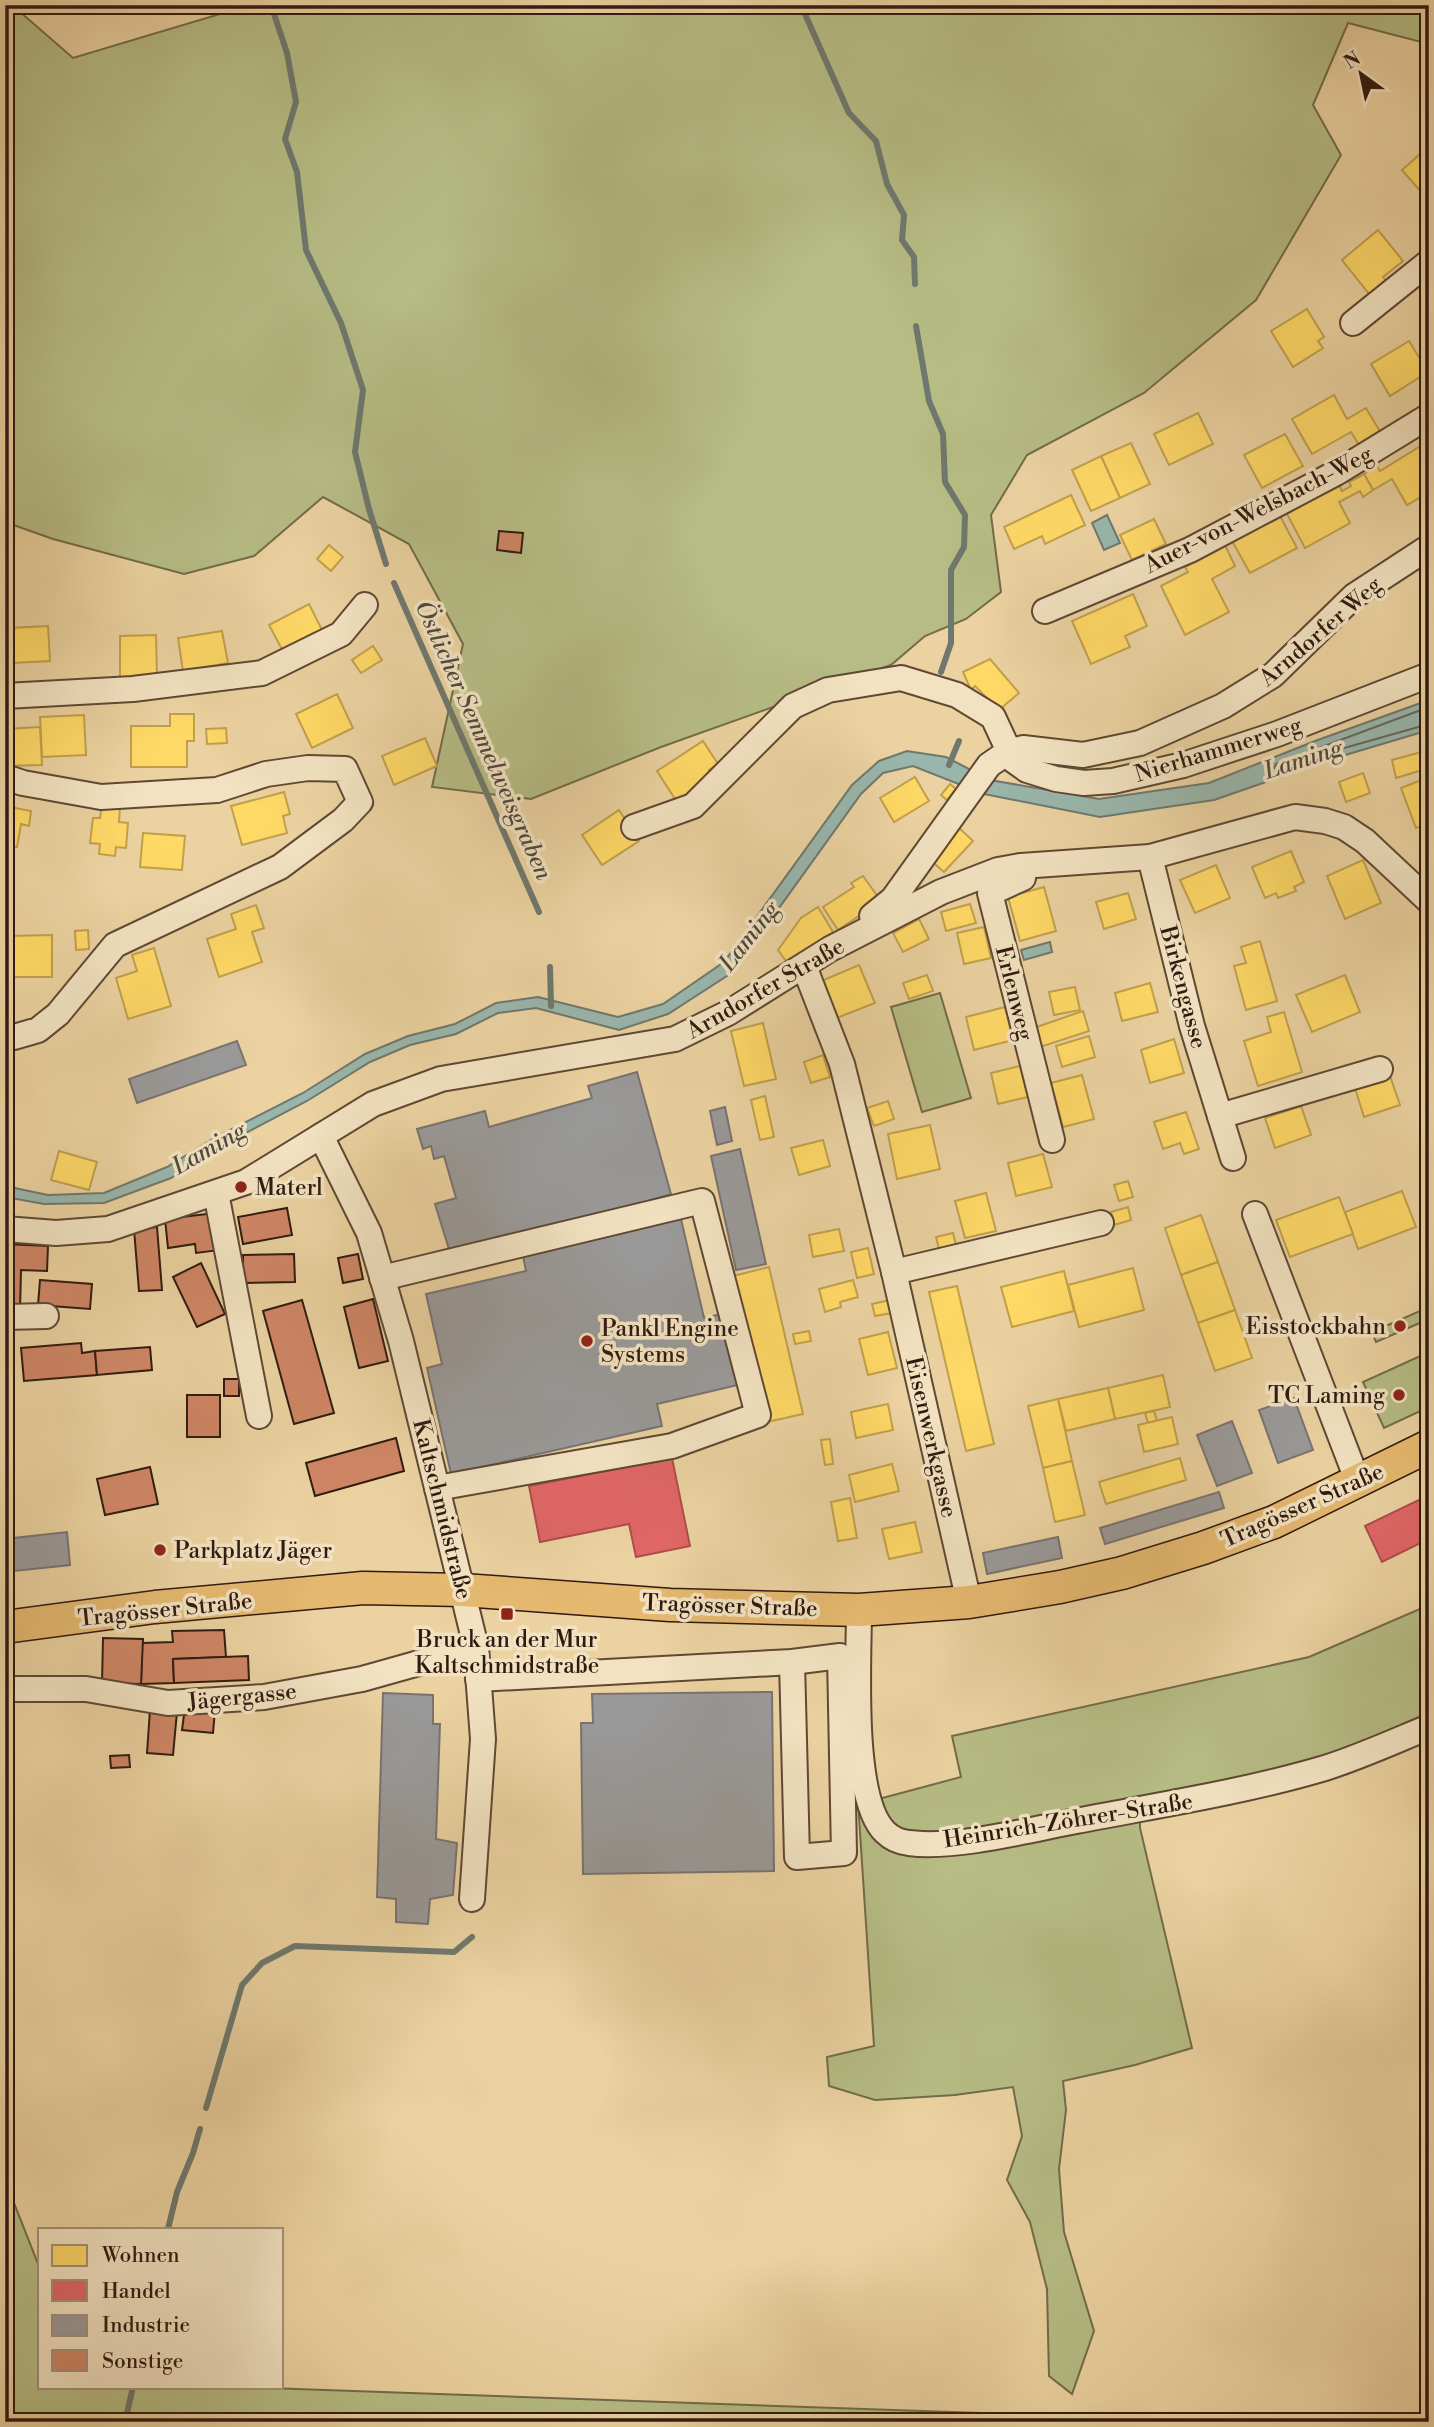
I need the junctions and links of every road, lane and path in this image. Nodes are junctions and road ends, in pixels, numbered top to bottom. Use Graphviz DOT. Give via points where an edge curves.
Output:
graph roads {
  1 [pos="1429,262"];
  2 [pos="1353,323"];
  3 [pos="1429,416"];
  4 [pos="1429,547"];
  5 [pos="365,606"];
  6 [pos="1045,611"];
  7 [pos="1429,675"];
  8 [pos="5,696"];
  9 [pos="999,758"];
  10 [pos="5,777"];
  11 [pos="634,827"];
  12 [pos="1150,858"];
  13 [pos="1021,866"];
  14 [pos="1429,901"];
  15 [pos="830,949"];
  16 [pos="803,966"];
  17 [pos="5,1034"];
  18 [pos="1380,1069"];
  19 [pos="1220,1116"];
  20 [pos="321,1136"];
  21 [pos="1052,1140"];
  22 [pos="1233,1158"];
  23 [pos="216,1193"];
  24 [pos="1255,1214"];
  25 [pos="1101,1223"];
  26 [pos="5,1229"];
  27 [pos="894,1272"];
  28 [pos="382,1278"];
  29 [pos="46,1316"];
  30 [pos="5,1317"];
  31 [pos="259,1416"];
  32 [pos="1429,1446"];
  33 [pos="1359,1482"];
  34 [pos="437,1488"];
  35 [pos="463,1590"];
  36 [pos="969,1602"];
  37 [pos="859,1609"];
  38 [pos="5,1627"];
  39 [pos="476,1647"];
  40 [pos="792,1662"];
  41 [pos="478,1679"];
  42 [pos="5,1689"];
  43 [pos="1429,1727"];
  44 [pos="472,1899"];
  1 -- 2 [label="street"];
  3 -- 6 [label="street, Auer-von-Welsbach-Weg" via="1336,473 1190,550"];
  4 -- 9 [label="street, Arndorfer Weg" via="1354,596 1273,675 1223,706 1140,743 1083,755 1023,748"];
  5 -- 8 [label="street" via="341,634 262,673 133,689"];
  7 -- 9 [label="street, Nierhammerweg" via="1265,738 1183,765 1113,781 1056,779"];
  9 -- 11 [label="street" via="993,717 957,695 901,678 828,690 793,706 693,806"];
  9 -- 15 [label="street" via="970,790 893,899"];
  10 -- 17 [label="street" via="101,797 217,790 266,774 345,769 360,802 280,867 116,945 58,1014 38,1030 14,1037"];
  12 -- 13 [label="street, Arndorfer Straße"];
  12 -- 14 [label="street, Arndorfer Straße" via="1295,817 1325,821 1365,841"];
  12 -- 19 [label="street, Birkengasse"];
  13 -- 15 [label="street, Arndorfer Straße" via="942,892"];
  13 -- 21 [label="street, Erlenweg" via="1023,878 990,893"];
  15 -- 16 [label="street, Arndorfer Straße"];
  16 -- 20 [label="street, Arndorfer Straße" via="675,1040 441,1079 373,1104"];
  16 -- 27 [label="street, Eisenwerkgasse" via="842,1064"];
  18 -- 19 [label="street"];
  19 -- 22 [label="street, Birkengasse"];
  20 -- 23 [label="street, Arndorfer Straße" via="246,1182"];
  20 -- 28 [label="street, Kaltschmidstraße" via="369,1233"];
  23 -- 26 [label="street, Arndorfer Straße" via="108,1229 56,1233"];
  23 -- 31 [label="street"];
  24 -- 33 [label="street"];
  25 -- 27 [label="street"];
  27 -- 36 [label="street, Eisenwerkgasse"];
  28 -- 34 [label="street, Kaltschmidstraße"];
  28 -- 34 [label="street" via="702,1202 758,1415 672,1446"];
  29 -- 30 [label="street"];
  32 -- 33 [label="main road, Tragösser Straße"];
  33 -- 36 [label="main road, Tragösser Straße" via="1274,1522 1122,1573"];
  34 -- 35 [label="street, Kaltschmidstraße"];
  35 -- 37 [label="main road, Tragösser Straße" via="670,1605"];
  35 -- 38 [label="main road, Tragösser Straße" via="363,1588 155,1607"];
  35 -- 39 [label="street, Kaltschmidstraße"];
  36 -- 37 [label="main road, Tragösser Straße"];
  37 -- 43 [label="street, Heinrich-Zöhrer-Straße" via="862,1762 872,1810 886,1834 911,1844 958,1842 1210,1797 1326,1768"];
  39 -- 41 [label="street, Kaltschmidstraße"];
  39 -- 42 [label="street, Jägergasse" via="362,1679 264,1697 167,1703 86,1689"];
  40 -- 40 [label="street" via="840,1656 844,1853 797,1857"];
  40 -- 41 [label="street"];
  41 -- 44 [label="street, Kaltschmidstraße" via="483,1739"];
}
